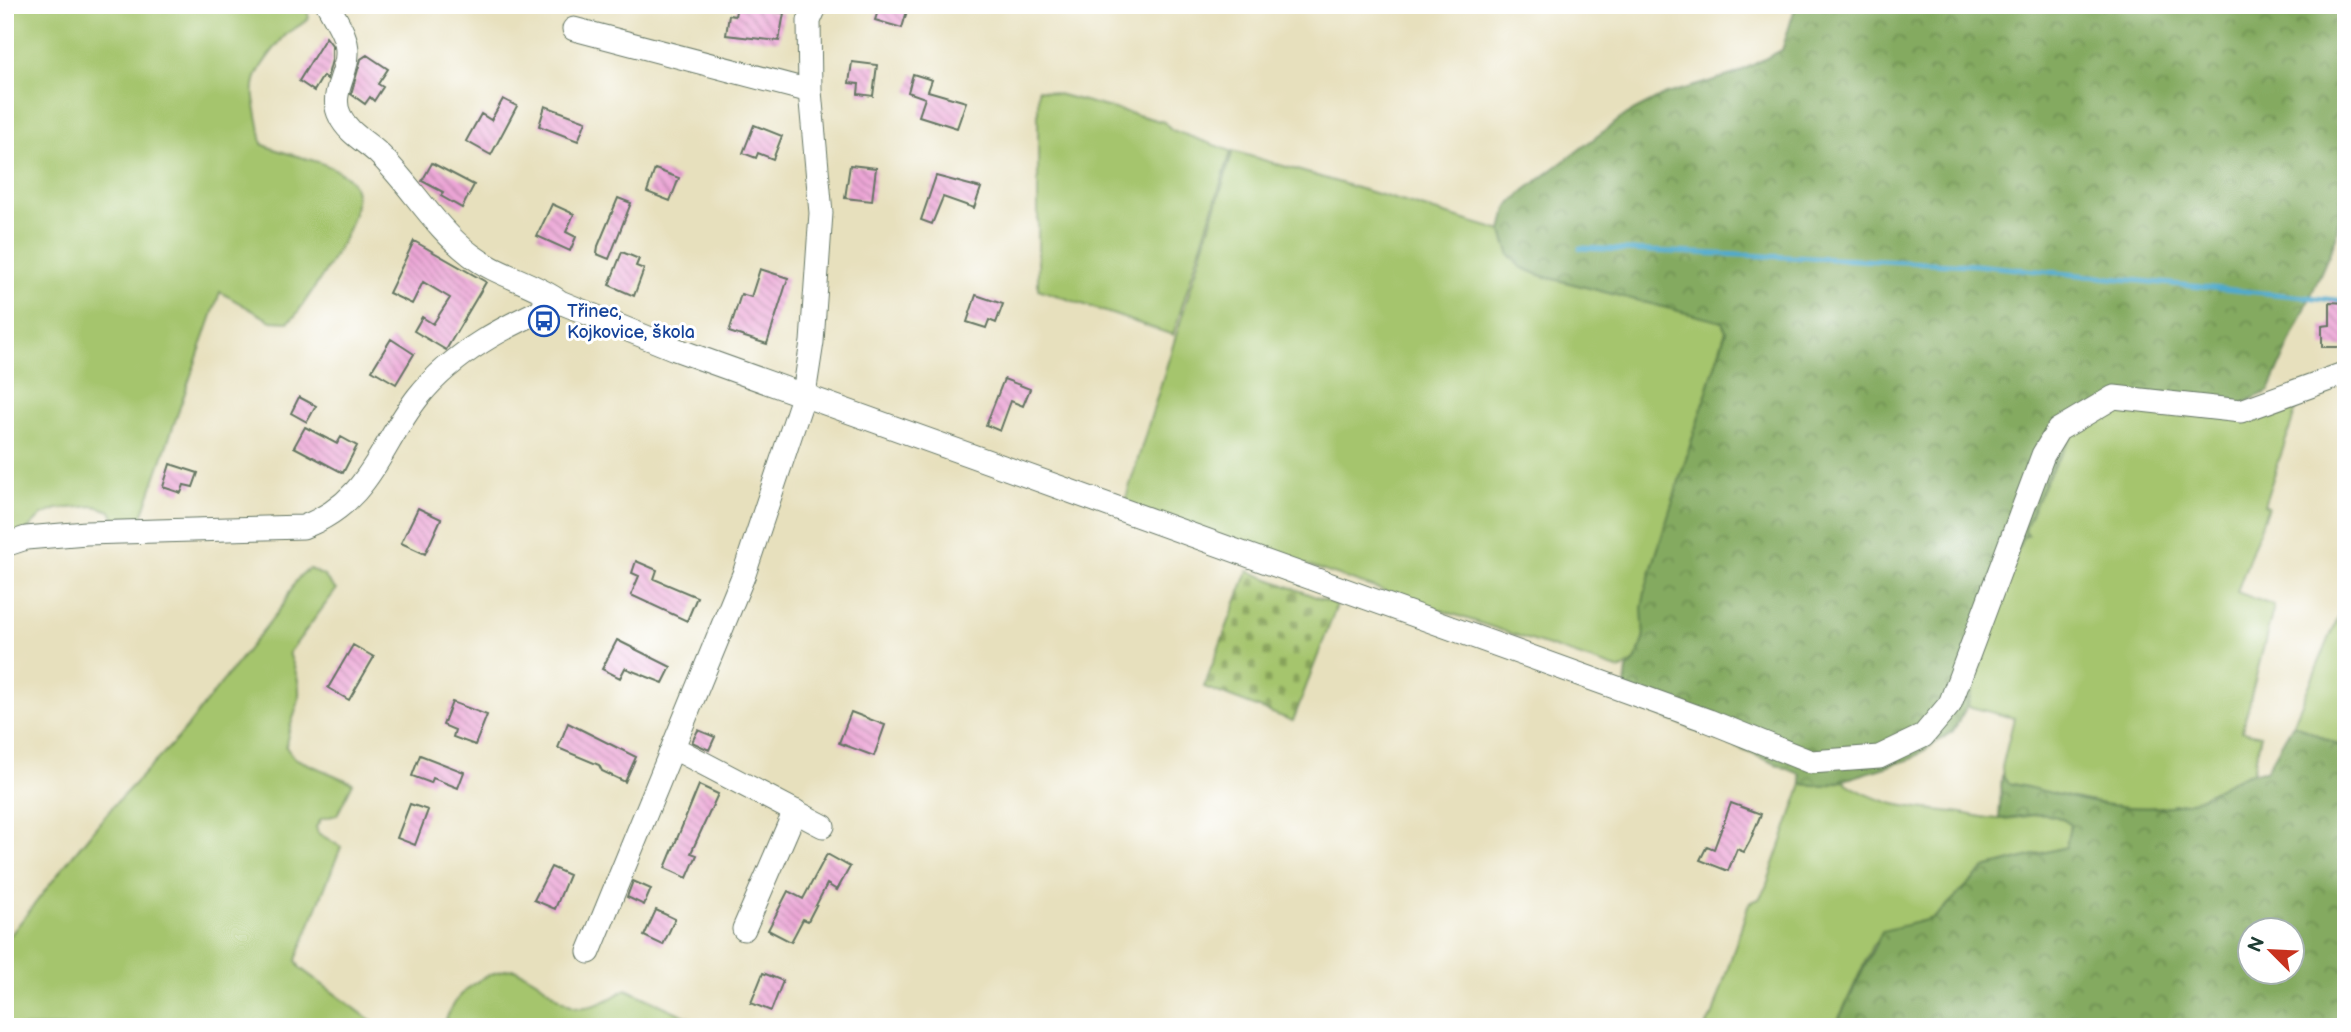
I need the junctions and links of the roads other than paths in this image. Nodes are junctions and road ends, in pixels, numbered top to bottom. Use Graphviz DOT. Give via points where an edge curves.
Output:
graph roads {
  1 [pos="328,5"];
  2 [pos="816,5"];
  3 [pos="574,29"];
  4 [pos="810,91"];
  5 [pos="560,302"];
  6 [pos="2346,373"];
  7 [pos="804,394"];
  8 [pos="5,545"];
  9 [pos="674,748"];
  10 [pos="795,811"];
  11 [pos="823,826"];
  12 [pos="744,929"];
  13 [pos="589,952"];
  1 -- 5 [label="street" via="346,40 348,56 336,102 348,129 377,153 472,256"];
  2 -- 4 [label="street" via="809,21"];
  3 -- 4 [label="street"];
  4 -- 7 [label="street" via="821,213"];
  5 -- 7 [label="street"];
  5 -- 8 [label="street" via="457,356 418,398 371,474 324,519 303,527 86,533 26,538"];
  6 -- 7 [label="street" via="2241,411 2114,397 2058,430 2043,455 1950,704 1923,736 1879,757 1811,762"];
  7 -- 9 [label="street" via="744,574"];
  9 -- 10 [label="street"];
  9 -- 13 [label="street"];
  10 -- 11 [label="street"];
  10 -- 12 [label="street"];
}
